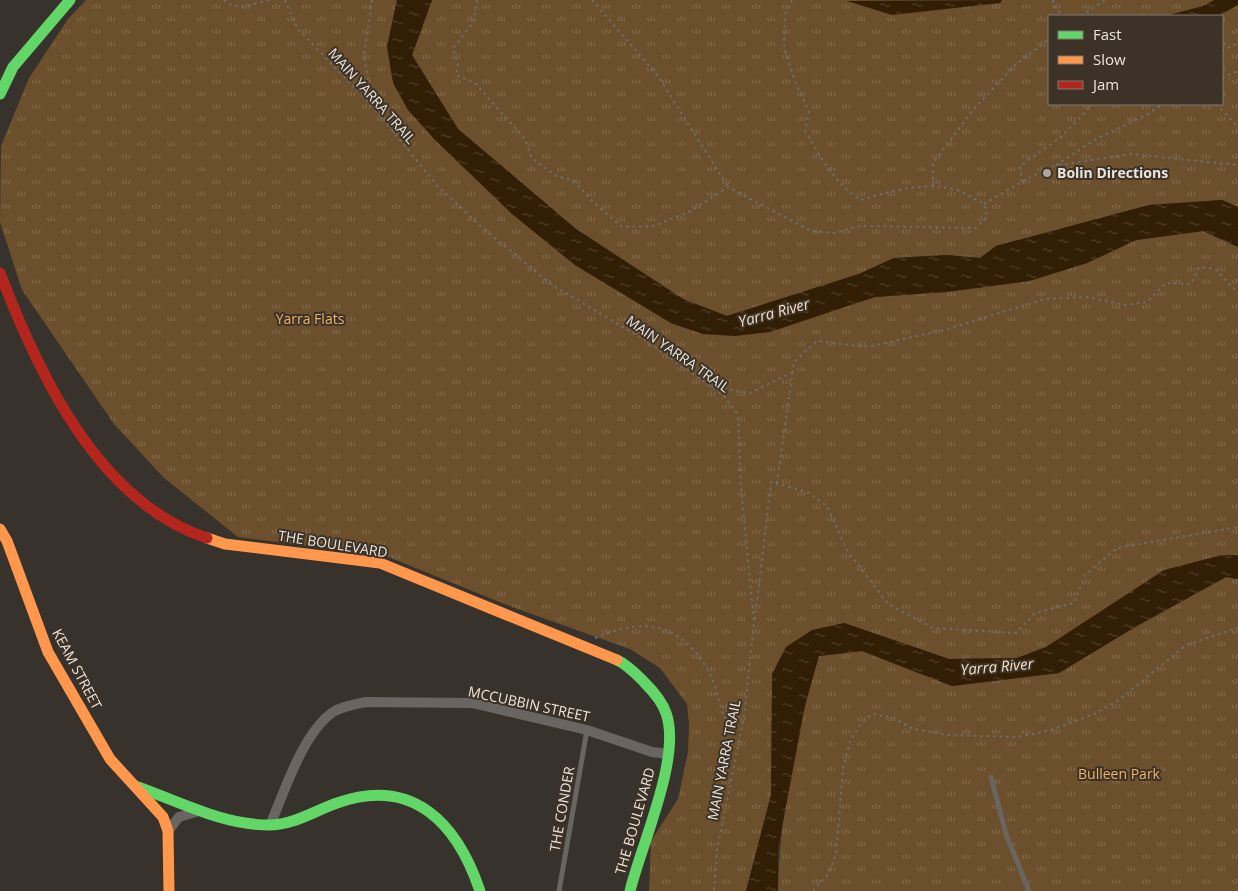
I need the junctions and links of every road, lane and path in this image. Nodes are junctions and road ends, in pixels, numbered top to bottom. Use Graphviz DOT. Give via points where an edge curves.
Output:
graph roads {
  1 [pos="70,0"];
  2 [pos="224,0"];
  3 [pos="269,0"];
  4 [pos="285,0"];
  5 [pos="372,0"];
  6 [pos="477,0"];
  7 [pos="592,0"];
  8 [pos="792,0"];
  9 [pos="1053,0"];
  10 [pos="1105,0"];
  11 [pos="1062,15"];
  12 [pos="1082,15"];
  13 [pos="1048,40"];
  14 [pos="1238,43"];
  15 [pos="1223,50"];
  16 [pos="1238,71"];
  17 [pos="1223,78"];
  18 [pos="0,94"];
  19 [pos="1092,105"];
  20 [pos="1162,105"];
  21 [pos="1217,105"];
  22 [pos="372,107"];
  23 [pos="1238,127"];
  24 [pos="1238,165"];
  25 [pos="1054,166"];
  26 [pos="1022,182"];
  27 [pos="933,186"];
  28 [pos="728,187"];
  29 [pos="984,204"];
  30 [pos="0,273"];
  31 [pos="1238,293"];
  32 [pos="793,372"];
  33 [pos="709,385"];
  34 [pos="777,483"];
  35 [pos="1238,527"];
  36 [pos="0,530"];
  37 [pos="754,623"];
  38 [pos="1238,628"];
  39 [pos="580,643"];
  40 [pos="744,716"];
  41 [pos="587,730"];
  42 [pos="668,754"];
  43 [pos="992,777"];
  44 [pos="134,786"];
  45 [pos="200,811"];
  46 [pos="270,825"];
  47 [pos="168,831"];
  48 [pos="169,891"];
  49 [pos="480,891"];
  50 [pos="560,891"];
  51 [pos="630,891"];
  52 [pos="714,891"];
  53 [pos="813,891"];
  54 [pos="1029,891"];
  1 -- 18 [label="street" via="14,68"];
  2 -- 3 [label="path" via="242,7"];
  4 -- 22 [label="path, MAIN YARRA TRAIL" via="297,28"];
  5 -- 22 [label="path" via="364,55"];
  6 -- 28 [label="path" via="473,23 453,48 458,65 456,75 475,83 524,138 532,158 556,176 574,181 622,227 654,226 691,211"];
  7 -- 28 [label="path" via="658,76"];
  8 -- 27 [label="path" via="785,15 784,48 809,112 805,130 822,161 843,188 860,200 896,190"];
  9 -- 11 [label="path" via="1053,5"];
  10 -- 12 [label="path"];
  13 -- 27 [label="path" via="1015,65 972,111 933,163"];
  14 -- 15 [label="path"];
  16 -- 17 [label="path"];
  19 -- 26 [label="path" via="1060,138 1020,166"];
  20 -- 25 [label="path" via="1096,139"];
  21 -- 23 [label="path"];
  22 -- 33 [label="path, MAIN YARRA TRAIL" via="437,185 552,286 642,338"];
  24 -- 25 [label="path" via="1131,154"];
  25 -- 26 [label="path"];
  26 -- 29 [label="path"];
  27 -- 29 [label="path" via="957,190"];
  28 -- 29 [label="path" via="811,231 834,234 860,226 976,228 987,217"];
  30 -- 39 [label="street, THE BOULEVARD" via="21,328 50,388 92,451 147,508 192,533 225,544 380,563"];
  31 -- 32 [label="path" via="1216,268 1199,267 1191,284 1166,283 1147,302 1125,305 1088,297 1045,299 944,330 866,347 817,341 794,362"];
  32 -- 33 [label="path" via="750,393"];
  32 -- 34 [label="path"];
  33 -- 37 [label="path, MAIN YARRA TRAIL" via="723,395 738,415 741,487"];
  34 -- 35 [label="path" via="807,492 827,506 847,550 888,604 933,628 1016,633 1036,613 1074,603 1085,575 1117,548"];
  34 -- 37 [label="path" via="771,482"];
  36 -- 44 [label="street, KEAM STREET" via="48,652 110,759"];
  37 -- 40 [label="path, MAIN YARRA TRAIL"];
  38 -- 53 [label="path" via="1186,645 1119,700 1094,714 1051,730 1017,737 949,735 913,728 894,718 872,714 850,741 843,769 836,855 828,874"];
  39 -- 40 [label="path" via="630,627 651,626 673,632 695,652 712,677 724,717"];
  39 -- 42 [label="street, THE BOULEVARD" via="624,663 651,687 667,714 671,734"];
  40 -- 52 [label="path, MAIN YARRA TRAIL" via="717,850"];
  41 -- 42 [label="street, MCCUBBIN STREET" via="652,752"];
  41 -- 46 [label="street, MCCUBBIN STREET" via="472,703 366,702 351,705 334,711 316,728"];
  41 -- 50 [label="lane, THE CONDER"];
  42 -- 51 [label="street, THE BOULEVARD" via="666,774"];
  43 -- 54 [label="lane" via="1006,834"];
  44 -- 45 [label="street, KEAM STREET"];
  44 -- 47 [label="street, KEAM STREET" via="163,817"];
  45 -- 46 [label="street, KEAM STREET" via="252,824"];
  45 -- 47 [label="street" via="179,817"];
  46 -- 49 [label="street, KEAM STREET" via="303,820 338,802 364,795 406,798 439,816 452,830 474,869"];
  47 -- 48 [label="street, KEAM STREET"];
}
